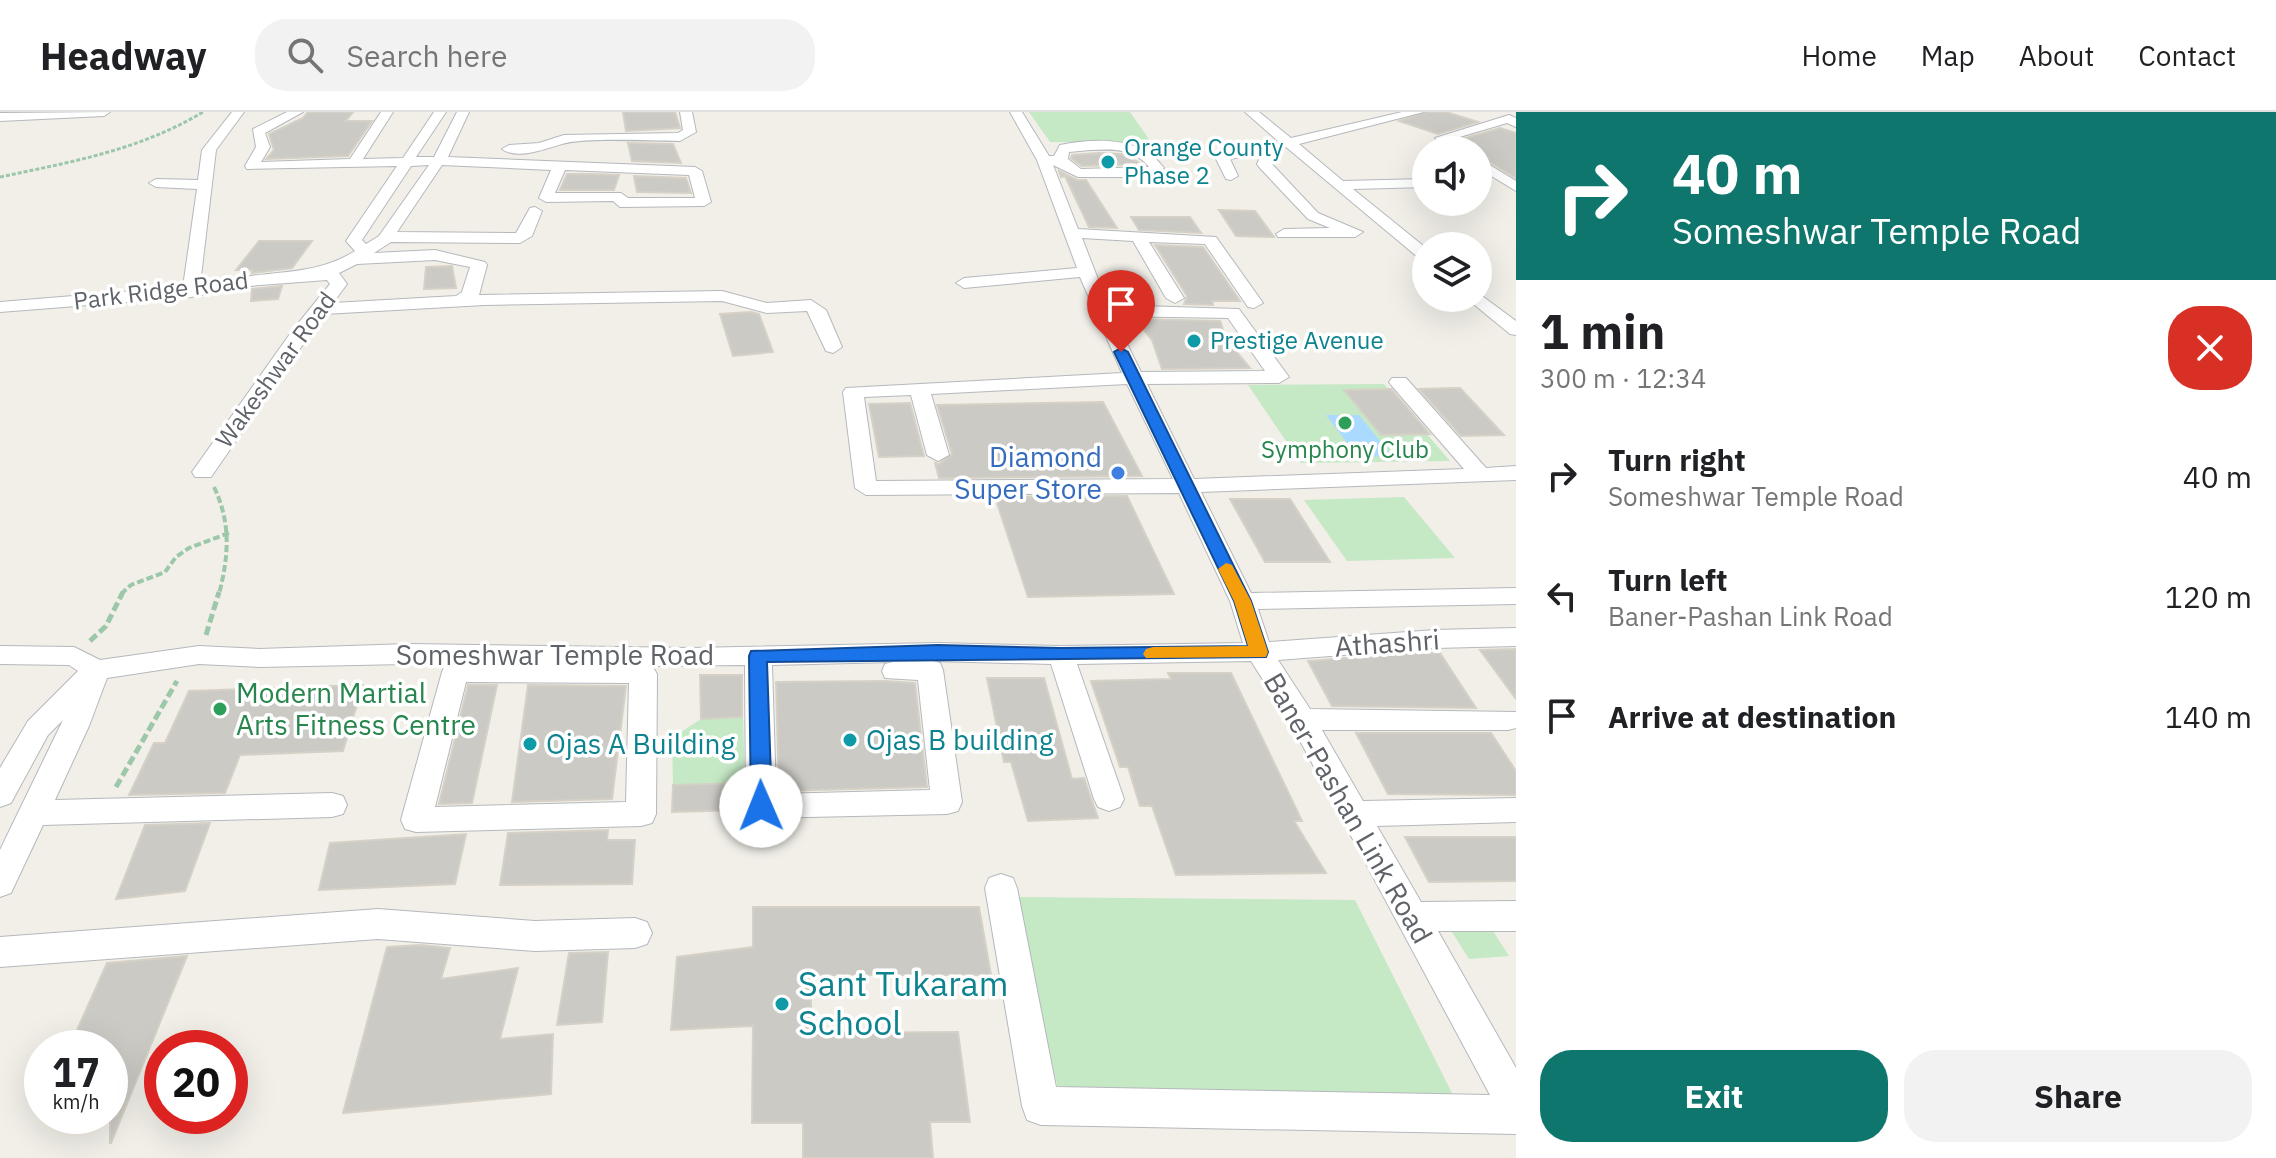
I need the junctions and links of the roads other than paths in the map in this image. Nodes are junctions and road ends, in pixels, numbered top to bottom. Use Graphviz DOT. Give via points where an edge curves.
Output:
graph roads {
  1 [pos="104,112"];
  2 [pos="238,112"];
  3 [pos="297,112"];
  4 [pos="387,112"];
  5 [pos="440,112"];
  6 [pos="463,112"];
  7 [pos="686,112"];
  8 [pos="1016,112"];
  9 [pos="1251,112"];
  10 [pos="1363,112"];
  11 [pos="1418,112"];
  12 [pos="0,117"];
  13 [pos="1388,120"];
  14 [pos="1516,123"];
  15 [pos="1415,129"];
  16 [pos="1449,136"];
  17 [pos="1289,143"];
  18 [pos="1271,147"];
  19 [pos="442,156"];
  20 [pos="1053,160"];
  21 [pos="409,161"];
  22 [pos="354,163"];
  23 [pos="560,166"];
  24 [pos="1492,171"];
  25 [pos="1231,176"];
  26 [pos="156,183"];
  27 [pos="1412,183"];
  28 [pos="1511,184"];
  29 [pos="205,185"];
  30 [pos="1340,185"];
  31 [pos="554,198"];
  32 [pos="610,203"];
  33 [pos="535,211"];
  34 [pos="1395,231"];
  35 [pos="1355,232"];
  36 [pos="1070,233"];
  37 [pos="1284,234"];
  38 [pos="387,237"];
  39 [pos="1139,238"];
  40 [pos="1412,245"];
  41 [pos="360,255"];
  42 [pos="1085,272"];
  43 [pos="323,273"];
  44 [pos="964,283"];
  45 [pos="191,292"];
  46 [pos="1175,298"];
  47 [pos="461,301"];
  48 [pos="1254,303"];
  49 [pos="0,307"];
  50 [pos="318,309"];
  51 [pos="1101,310"];
  52 [pos="1492,310"];
  53 [pos="1516,330"];
  54 [pos="833,347"];
  55 [pos="1135,378"];
  56 [pos="1399,382"];
  57 [pos="919,388"];
  58 [pos="938,455"];
  59 [pos="203,472"];
  60 [pos="1516,473"];
  61 [pos="1480,474"];
  62 [pos="1185,486"];
  63 [pos="1516,596"];
  64 [pos="1243,601"];
  65 [pos="1516,637"];
  66 [pos="1259,652"];
  67 [pos="0,655"];
  68 [pos="1061,655"];
  69 [pos="85,663"];
  70 [pos="456,663"];
  71 [pos="642,665"];
  72 [pos="759,665"];
  73 [pos="1302,719"];
  74 [pos="1508,720"];
  75 [pos="0,795"];
  76 [pos="1109,799"];
  77 [pos="332,805"];
  78 [pos="1516,810"];
  79 [pos="35,813"];
  80 [pos="1353,814"];
  81 [pos="0,883"];
  82 [pos="1001,888"];
  83 [pos="1516,916"];
  84 [pos="1410,917"];
  85 [pos="635,933"];
  86 [pos="0,952"];
  87 [pos="1516,1105"];
  88 [pos="1516,1115"];
  1 -- 12 [label="street"];
  2 -- 29 [label="street" via="209,150"];
  3 -- 22 [label="street" via="258,132 263,147 252,166"];
  4 -- 22 [label="street"];
  5 -- 21 [label="street"];
  6 -- 19 [label="street, Wakeshwar Road"];
  7 -- 19 [label="street" via="690,132 680,137 564,139 541,147"];
  8 -- 20 [label="street, Baner-Pashan Link Road"];
  9 -- 17 [label="street"];
  10 -- 13 [label="street"];
  11 -- 13 [label="street"];
  13 -- 15 [label="street"];
  13 -- 17 [label="street"];
  14 -- 16 [label="street" via="1509,119"];
  17 -- 18 [label="street"];
  17 -- 30 [label="street"];
  18 -- 25 [label="street" via="1222,157"];
  18 -- 35 [label="street" via="1264,164 1313,216"];
  19 -- 21 [label="street"];
  19 -- 23 [label="street"];
  19 -- 38 [label="street, Wakeshwar Road"];
  20 -- 20 [label="street" via="1065,148 1118,146 1144,152 1157,168 1150,173 1078,173"];
  20 -- 36 [label="street, Baner-Pashan Link Road"];
  21 -- 22 [label="street"];
  21 -- 41 [label="street" via="354,241"];
  23 -- 31 [label="street" via="546,198"];
  23 -- 31 [label="street" via="695,171 704,202"];
  24 -- 28 [label="street"];
  26 -- 29 [label="street"];
  27 -- 30 [label="street"];
  29 -- 45 [label="street"];
  30 -- 34 [label="street"];
  31 -- 32 [label="street" via="553,203"];
  33 -- 38 [label="street" via="520,238"];
  34 -- 35 [label="street"];
  34 -- 40 [label="street"];
  35 -- 37 [label="street"];
  36 -- 39 [label="street"];
  36 -- 42 [label="street, Baner-Pashan Link Road"];
  38 -- 41 [label="street, Wakeshwar Road"];
  39 -- 46 [label="street"];
  39 -- 48 [label="street" via="1210,240"];
  41 -- 43 [label="street, Wakeshwar Road"];
  41 -- 47 [label="street" via="462,257 479,265 470,295"];
  42 -- 44 [label="street"];
  42 -- 51 [label="street, Baner-Pashan Link Road"];
  43 -- 45 [label="street, Park Ridge Road"];
  43 -- 50 [label="street, Wakeshwar Road" via="339,284"];
  45 -- 49 [label="street, Park Ridge Road"];
  47 -- 50 [label="street"];
  47 -- 54 [label="street" via="722,296 767,308 811,305"];
  50 -- 59 [label="street, Wakeshwar Road"];
  51 -- 55 [label="street, Baner-Pashan Link Road"];
  51 -- 55 [label="street" via="1233,313 1279,377"];
  52 -- 53 [label="street"];
  55 -- 57 [label="street"];
  55 -- 62 [label="street, Baner-Pashan Link Road"];
  56 -- 61 [label="street"];
  57 -- 58 [label="street"];
  57 -- 62 [label="street" via="853,392 866,488"];
  60 -- 61 [label="street"];
  61 -- 62 [label="street"];
  62 -- 64 [label="street, Baner-Pashan Link Road"];
  63 -- 64 [label="street"];
  64 -- 66 [label="street, Baner-Pashan Link Road"];
  65 -- 66 [label="street, Athashri"];
  66 -- 68 [label="street"];
  66 -- 73 [label="street, Baner-Pashan Link Road"];
  67 -- 69 [label="street, Someshwar Temple Road"];
  68 -- 72 [label="street" via="938,652"];
  68 -- 76 [label="street"];
  69 -- 70 [label="street, Someshwar Temple Road" via="199,655"];
  69 -- 75 [label="street" via="38,728"];
  69 -- 79 [label="street" via="75,726"];
  70 -- 71 [label="street, Someshwar Temple Road"];
  70 -- 71 [label="street" via="416,820 641,814"];
  71 -- 72 [label="street, Someshwar Temple Road"];
  72 -- 72 [label="street" via="761,806 947,802 930,670"];
  73 -- 74 [label="street"];
  73 -- 80 [label="street, Baner-Pashan Link Road"];
  77 -- 79 [label="street"];
  78 -- 80 [label="street"];
  79 -- 81 [label="street"];
  80 -- 84 [label="street, Baner-Pashan Link Road"];
  82 -- 88 [label="street" via="1041,1106"];
  83 -- 84 [label="street"];
  84 -- 87 [label="street, Baner-Pashan Link Road"];
  85 -- 86 [label="street" via="535,936 378,924"];
}
